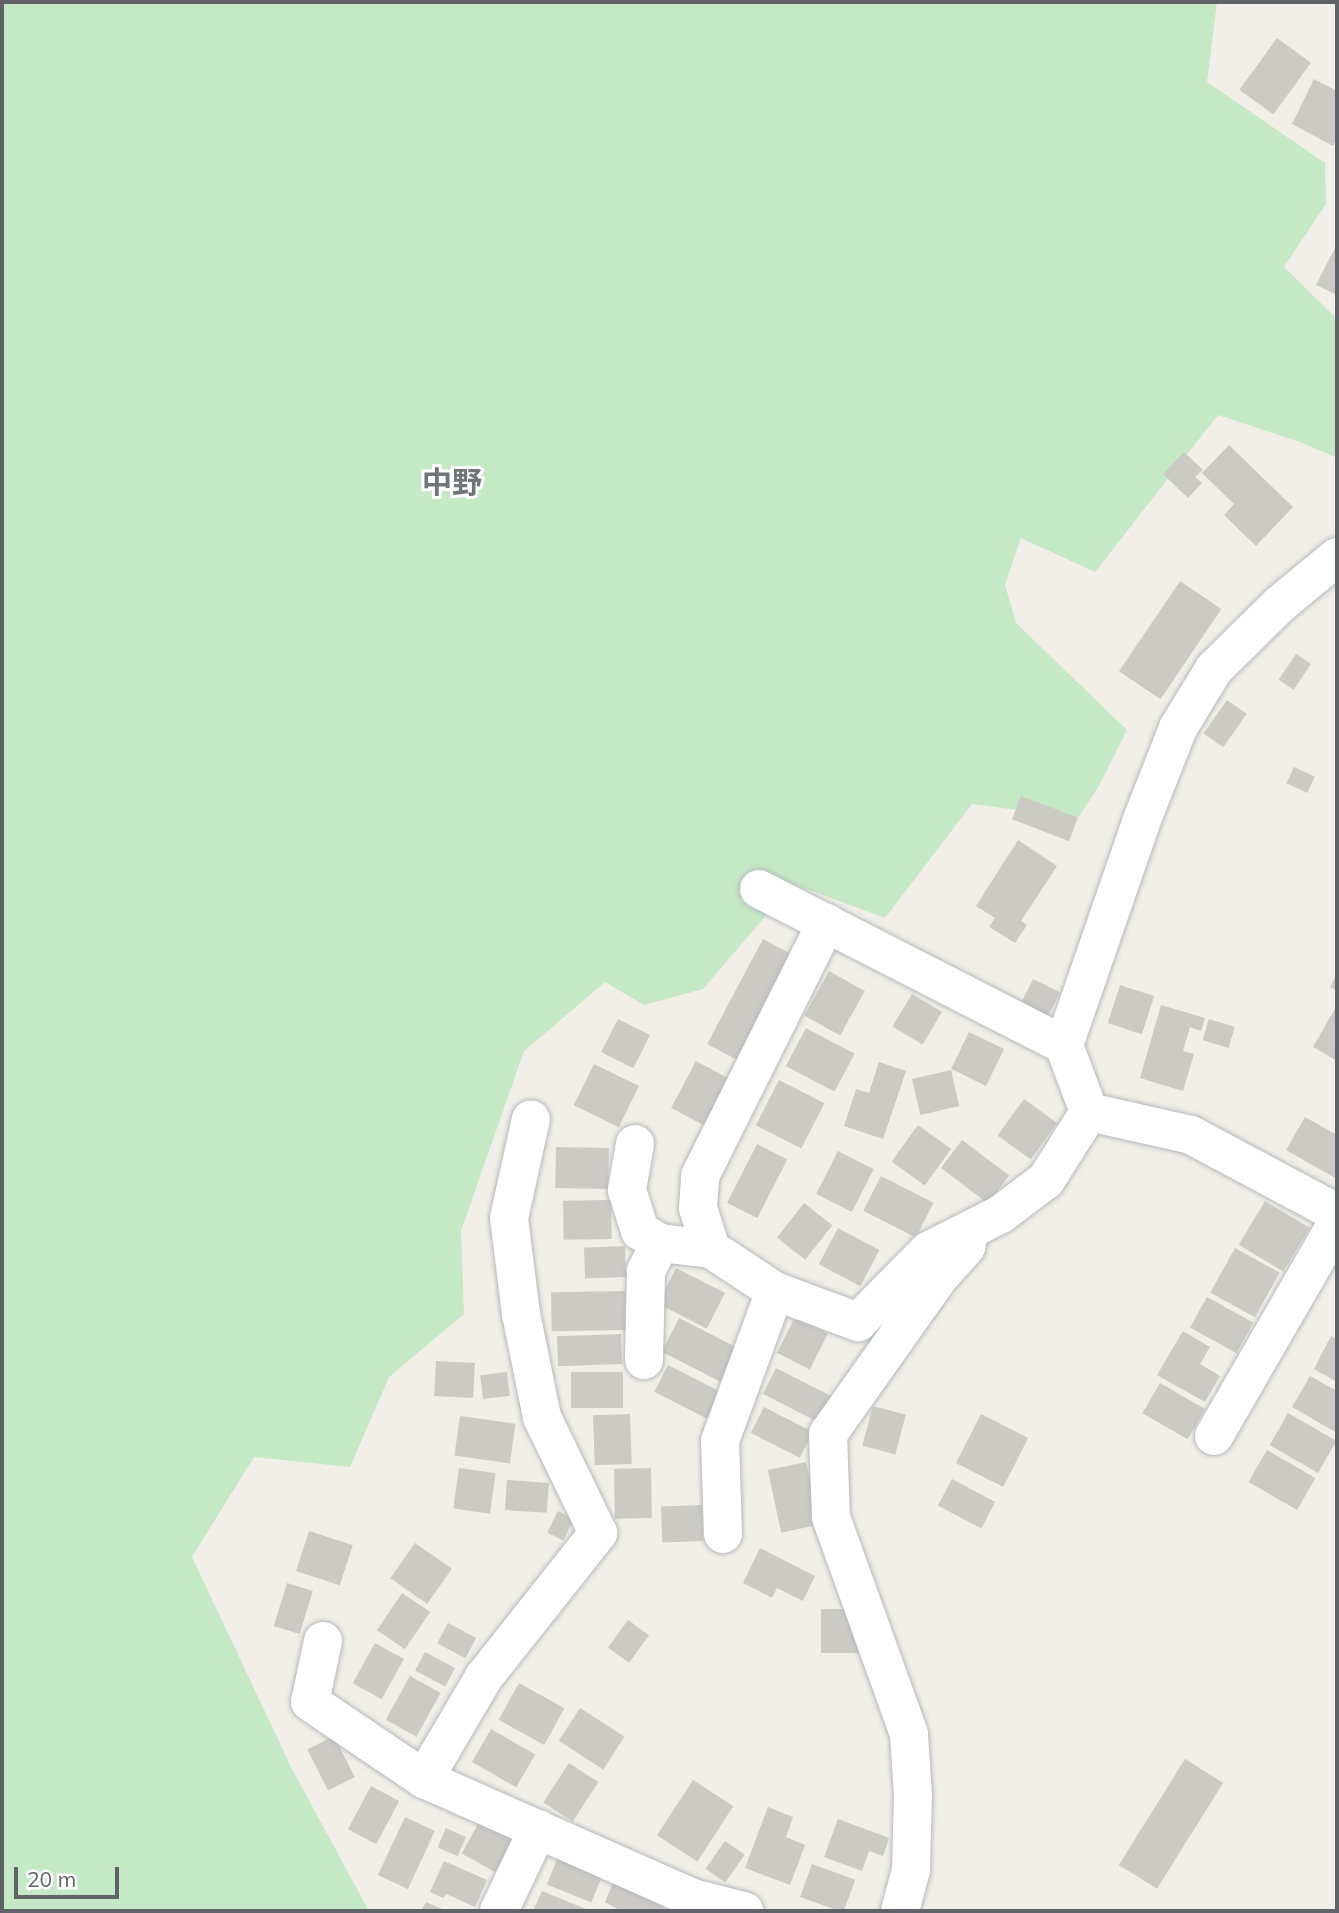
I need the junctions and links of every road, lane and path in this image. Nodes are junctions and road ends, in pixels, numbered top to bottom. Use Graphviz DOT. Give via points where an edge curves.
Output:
graph roads {
  1 [pos="1337,557"];
  2 [pos="759,889"];
  3 [pos="826,923"];
  4 [pos="1064,1045"];
  5 [pos="1089,1112"];
  6 [pos="531,1119"];
  7 [pos="635,1144"];
  8 [pos="1337,1213"];
  9 [pos="1337,1223"];
  10 [pos="970,1230"];
  11 [pos="660,1243"];
  12 [pos="711,1249"];
  13 [pos="775,1291"];
  14 [pos="644,1360"];
  15 [pos="1214,1436"];
  16 [pos="723,1534"];
  17 [pos="323,1642"];
  18 [pos="424,1779"];
  19 [pos="538,1829"];
  20 [pos="689,1904"];
  21 [pos="499,1911"];
  22 [pos="744,1911"];
  23 [pos="900,1911"];
  1 -- 4 [label="street" via="1280,604 1214,669 1178,728"];
  2 -- 3 [label="street"];
  3 -- 4 [label="street"];
  3 -- 12 [label="street" via="700,1176 698,1208"];
  4 -- 5 [label="street"];
  5 -- 8 [label="street" via="1191,1135"];
  5 -- 10 [label="street" via="1046,1180"];
  6 -- 18 [label="street" via="509,1218 521,1314 542,1417 598,1533 484,1677"];
  7 -- 11 [label="street" via="626,1190 632,1216 640,1231"];
  9 -- 15 [label="street"];
  10 -- 13 [label="street" via="929,1251 858,1322"];
  10 -- 23 [label="street" via="966,1247 940,1276 828,1434 831,1517 909,1734 911,1870"];
  11 -- 12 [label="street"];
  11 -- 14 [label="street" via="646,1271"];
  12 -- 13 [label="street"];
  13 -- 16 [label="street" via="720,1441"];
  17 -- 18 [label="street" via="310,1702"];
  18 -- 19 [label="street"];
  19 -- 20 [label="street"];
  19 -- 21 [label="street"];
  20 -- 22 [label="street"];
}
